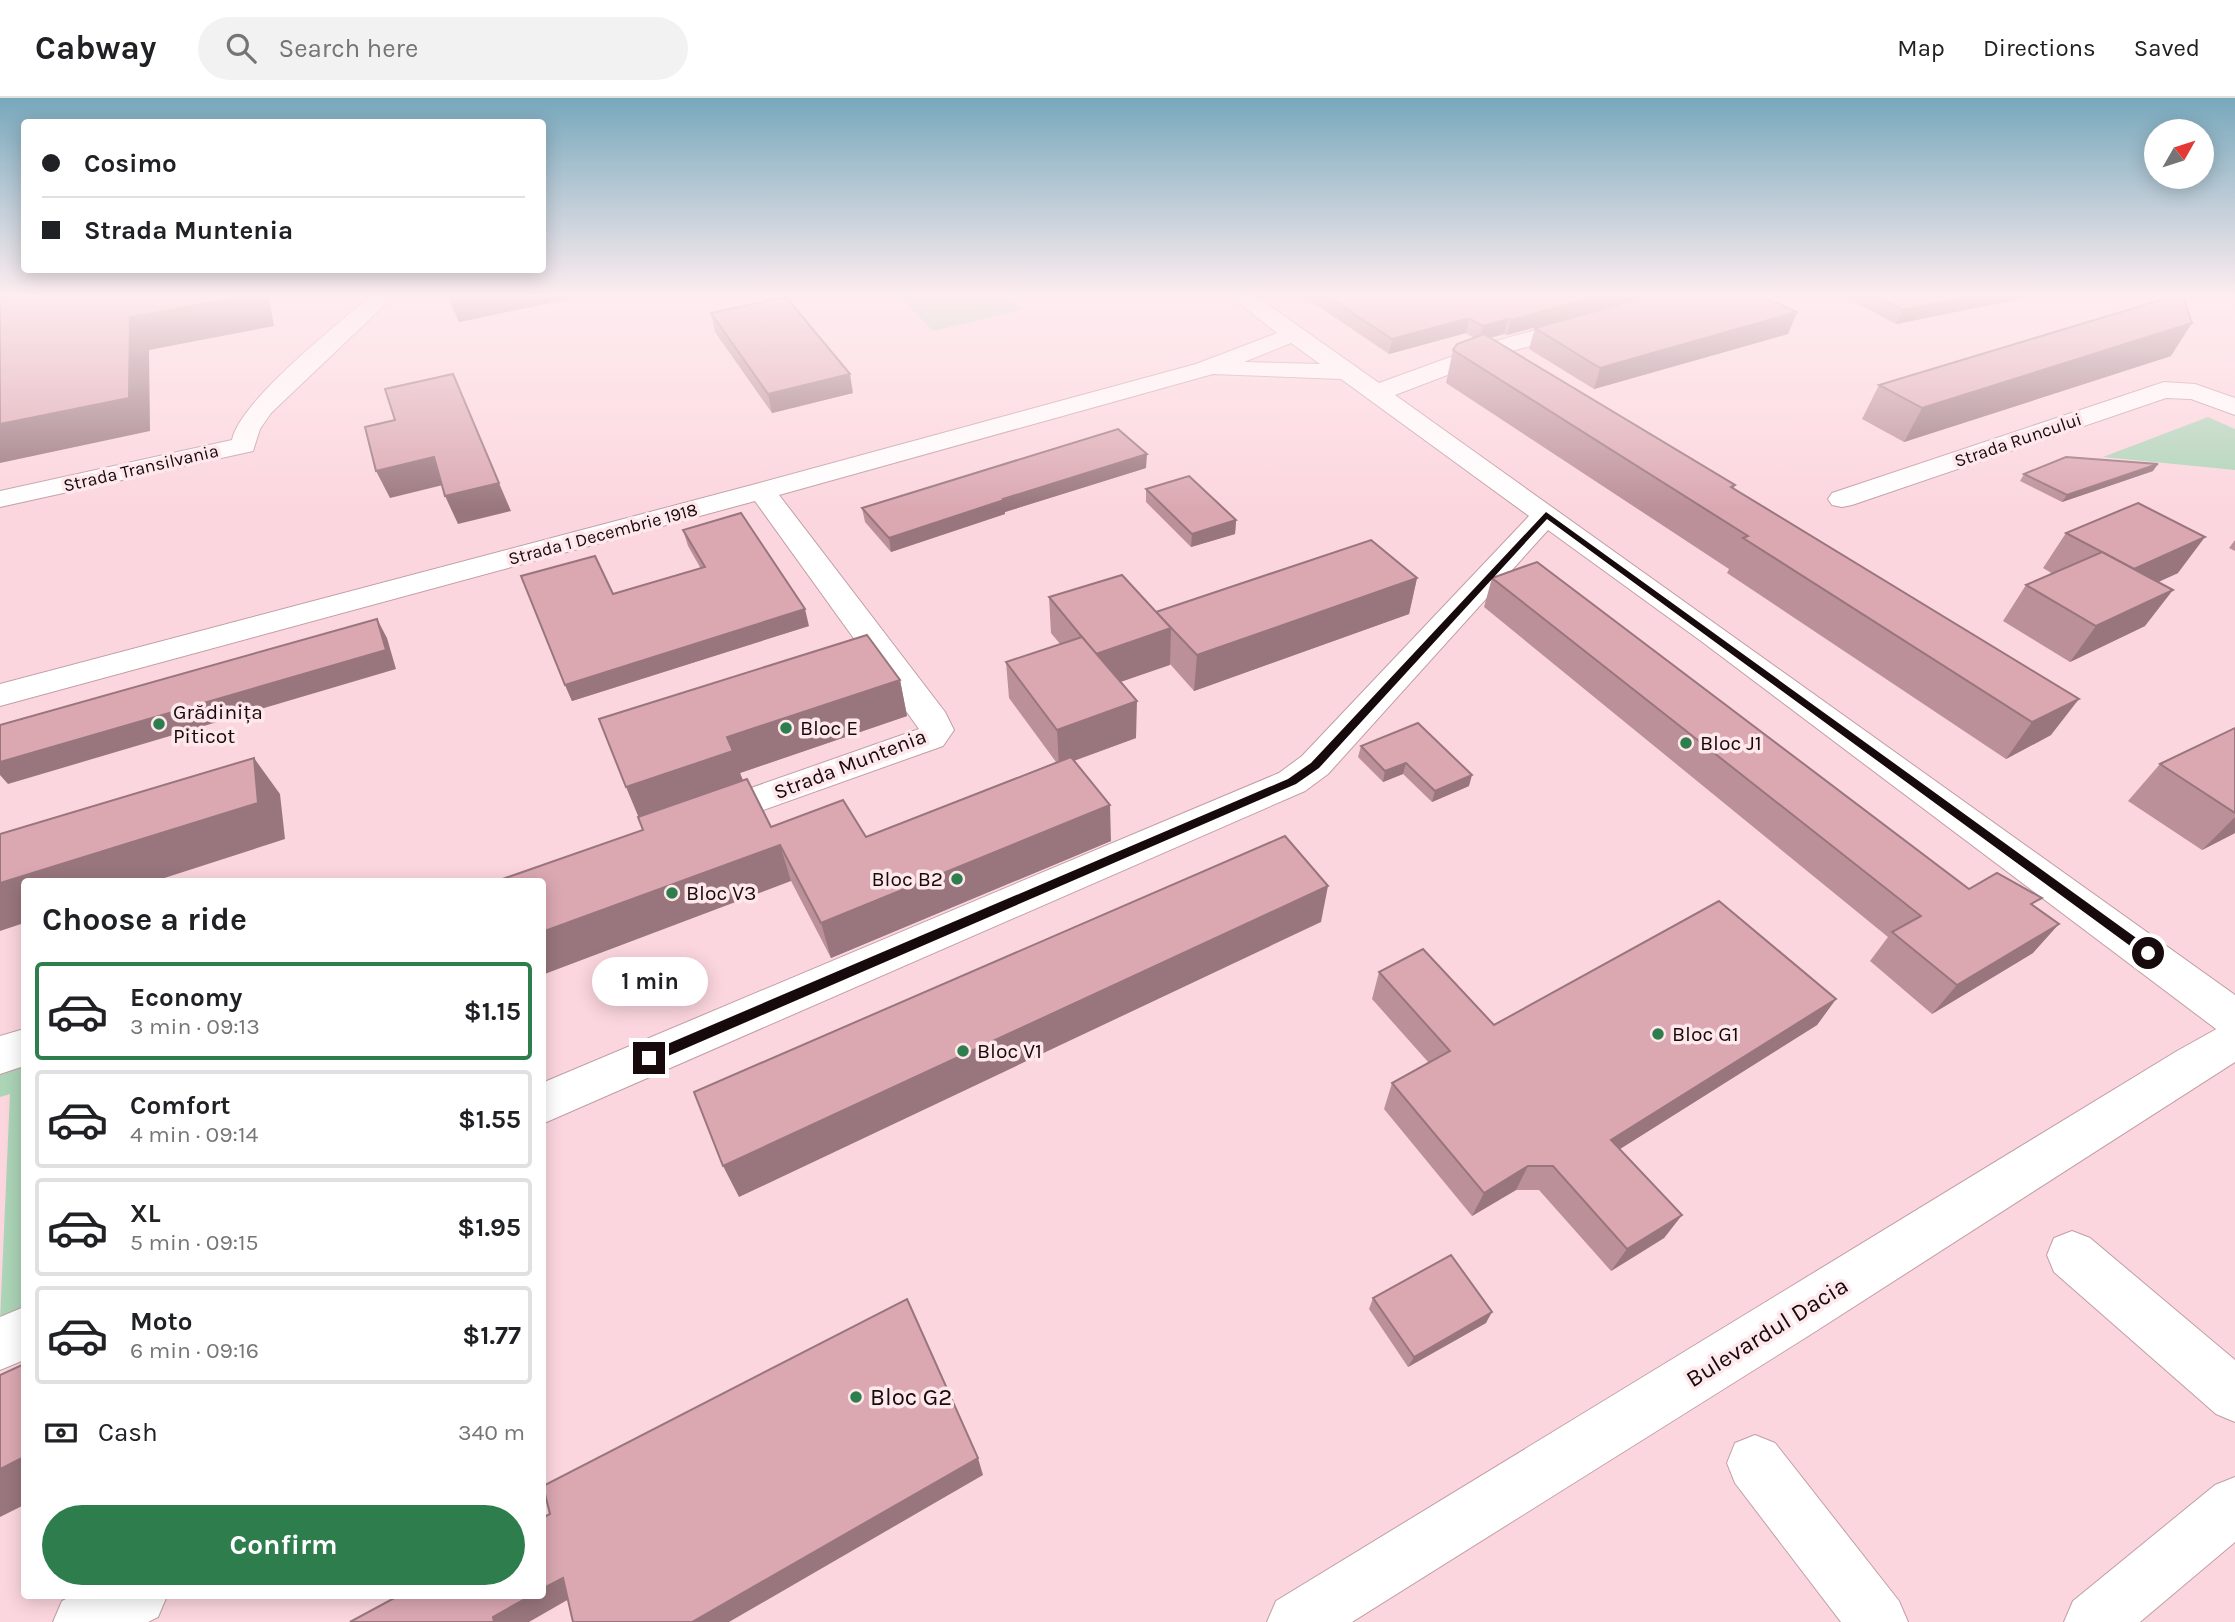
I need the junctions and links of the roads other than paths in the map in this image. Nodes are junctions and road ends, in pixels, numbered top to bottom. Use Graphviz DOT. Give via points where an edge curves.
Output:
graph roads {
  1 [pos="306,367"];
  2 [pos="1210,367"];
  3 [pos="1339,367"];
  4 [pos="1446,367"];
  5 [pos="1205,369"];
  6 [pos="1346,372"];
  7 [pos="1376,393"];
  8 [pos="2235,407"];
  9 [pos="762,491"];
  10 [pos="0,499"];
  11 [pos="1842,499"];
  12 [pos="1546,514"];
  13 [pos="0,695"];
  14 [pos="681,826"];
  15 [pos="2235,1018"];
  16 [pos="2235,1040"];
  17 [pos="21,1049"];
  18 [pos="0,1055"];
  19 [pos="546,1102"];
  20 [pos="2073,1255"];
  21 [pos="21,1334"];
  22 [pos="0,1344"];
  23 [pos="2235,1395"];
  24 [pos="1755,1463"];
  25 [pos="2235,1505"];
  26 [pos="131,1599"];
  27 [pos="83,1622"];
  28 [pos="1297,1622"];
  29 [pos="1878,1622"];
  30 [pos="2094,1622"];
  1 -- 10 [label="street, Strada Transilvania" via="261,408 247,429 244,445"];
  2 -- 5 [label="street"];
  3 -- 6 [label="street"];
  4 -- 7 [label="street"];
  5 -- 6 [label="street"];
  5 -- 9 [label="street, Strada 1 Decembrie 1918"];
  6 -- 7 [label="street"];
  7 -- 12 [label="street"];
  8 -- 11 [label="street, Strada Runcului" via="2195,392 2164,390"];
  9 -- 13 [label="street, Strada 1 Decembrie 1918"];
  9 -- 14 [label="street, Strada Muntenia" via="889,658 937,730 931,738"];
  12 -- 15 [label="street"];
  12 -- 19 [label="street" via="1315,765 1292,782"];
  16 -- 28 [label="street, Bulevardul Dacia"];
  17 -- 18 [label="street"];
  20 -- 23 [label="street"];
  21 -- 22 [label="street"];
  24 -- 29 [label="street"];
  25 -- 30 [label="street"];
  26 -- 27 [label="street"];
}
